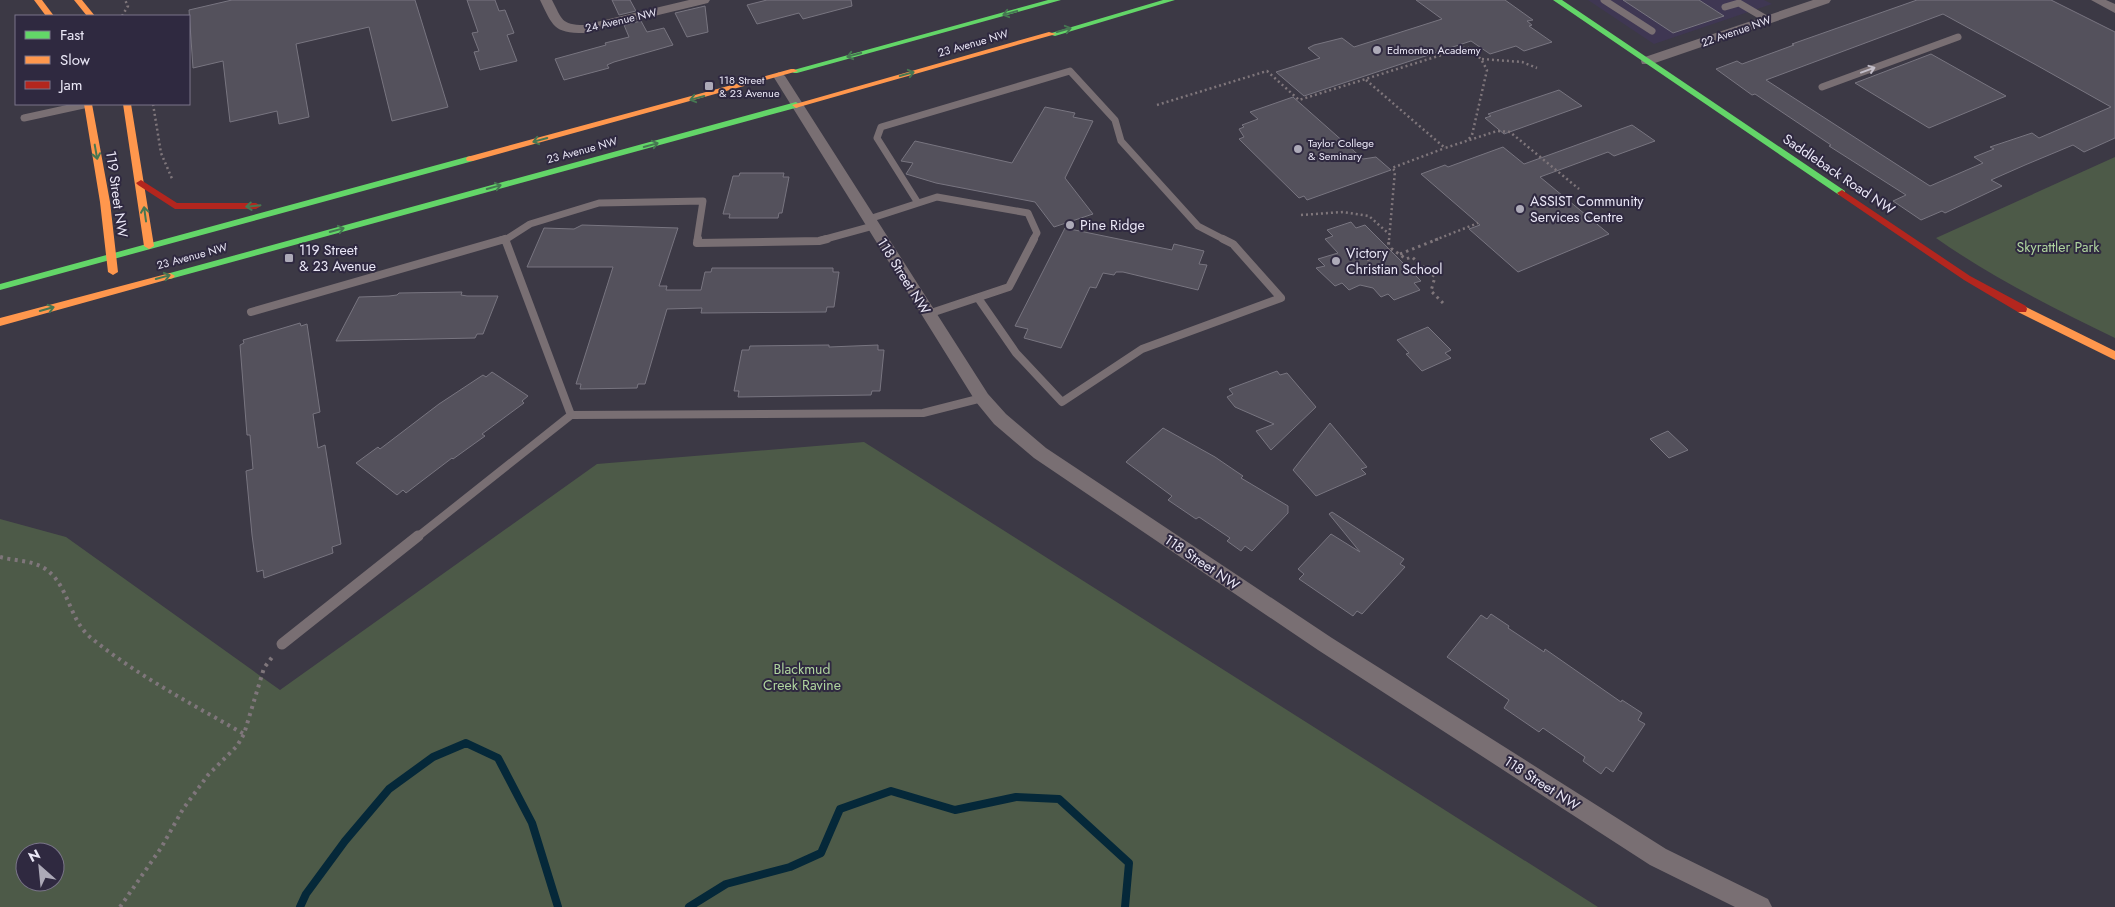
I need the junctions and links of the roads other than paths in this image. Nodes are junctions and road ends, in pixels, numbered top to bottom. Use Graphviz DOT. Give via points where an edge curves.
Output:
graph roads {
  1 [pos="38,0"];
  2 [pos="78,0"];
  3 [pos="546,0"];
  4 [pos="704,0"];
  5 [pos="1058,0"];
  6 [pos="1171,0"];
  7 [pos="1557,0"];
  8 [pos="1604,0"];
  9 [pos="1825,0"];
  10 [pos="2098,0"];
  11 [pos="1725,7"];
  12 [pos="2115,9"];
  13 [pos="49,15"];
  14 [pos="90,15"];
  15 [pos="1768,20"];
  16 [pos="1652,31"];
  17 [pos="1958,37"];
  18 [pos="1647,61"];
  19 [pos="779,76"];
  20 [pos="1822,87"];
  21 [pos="83,105"];
  22 [pos="88,105"];
  23 [pos="127,105"];
  24 [pos="798,105"];
  25 [pos="24,118"];
  26 [pos="454,163"];
  27 [pos="141,183"];
  28 [pos="918,203"];
  29 [pos="870,222"];
  30 [pos="505,239"];
  31 [pos="149,246"];
  32 [pos="109,265"];
  33 [pos="0,287"];
  34 [pos="116,290"];
  35 [pos="978,298"];
  36 [pos="251,312"];
  37 [pos="928,314"];
  38 [pos="0,322"];
  39 [pos="2115,356"];
  40 [pos="982,398"];
  41 [pos="570,415"];
  42 [pos="282,644"];
  43 [pos="1760,907"];
  1 -- 13 [label="main road"];
  2 -- 14 [label="main road"];
  3 -- 4 [label="street, 24 Avenue NW" via="558,24 567,28 594,28"];
  5 -- 19 [label="main road, 23 Avenue NW, one-way"];
  24 -- 6 [label="main road, 23 Avenue NW, one-way"];
  7 -- 18 [label="main road, Saddleback Road NW"];
  8 -- 16 [label="lane"];
  9 -- 15 [label="street, 22 Avenue NW"];
  10 -- 12 [label="street"];
  11 -- 15 [label="lane" via="1739,3"];
  15 -- 18 [label="street, 22 Avenue NW"];
  20 -- 17 [label="lane, one-way"];
  18 -- 39 [label="main road, Saddleback Road NW" via="1967,278 2046,323"];
  19 -- 24 [label="street, 118 Street NW"];
  19 -- 26 [label="main road, 23 Avenue NW, one-way"];
  21 -- 25 [label="lane"];
  22 -- 32 [label="main road, 119 Street NW, one-way" via="105,202"];
  23 -- 27 [label="main road, 119 Street NW"];
  24 -- 29 [label="street, 118 Street NW"];
  34 -- 24 [label="main road, 23 Avenue NW, one-way"];
  26 -- 27 [label="main road, one-way" via="278,203 241,207 175,206"];
  26 -- 31 [label="main road, 23 Avenue NW"];
  31 -- 27 [label="main road, 119 Street NW, one-way"];
  28 -- 29 [label="lane"];
  28 -- 35 [label="lane" via="937,197 1028,213 1037,233 1009,288"];
  28 -- 35 [label="lane" via="877,138 881,127 1070,71 1115,120 1121,141 1198,226 1233,244 1281,298 1142,349 1062,402 1016,354"];
  29 -- 30 [label="lane" via="819,241 697,244 703,201 599,203 530,224"];
  29 -- 37 [label="street, 118 Street NW"];
  30 -- 36 [label="lane"];
  30 -- 41 [label="lane"];
  31 -- 32 [label="main road, 23 Avenue NW"];
  32 -- 33 [label="main road"];
  32 -- 34 [label="main road, 119 Street NW"];
  38 -- 34 [label="main road, 23 Avenue NW, one-way"];
  35 -- 37 [label="lane"];
  37 -- 40 [label="street, 118 Street NW"];
  40 -- 41 [label="lane" via="923,413"];
  40 -- 43 [label="street, 118 Street NW" via="1006,425 1040,453 1325,644 1658,857"];
  41 -- 42 [label="lane"];
}
